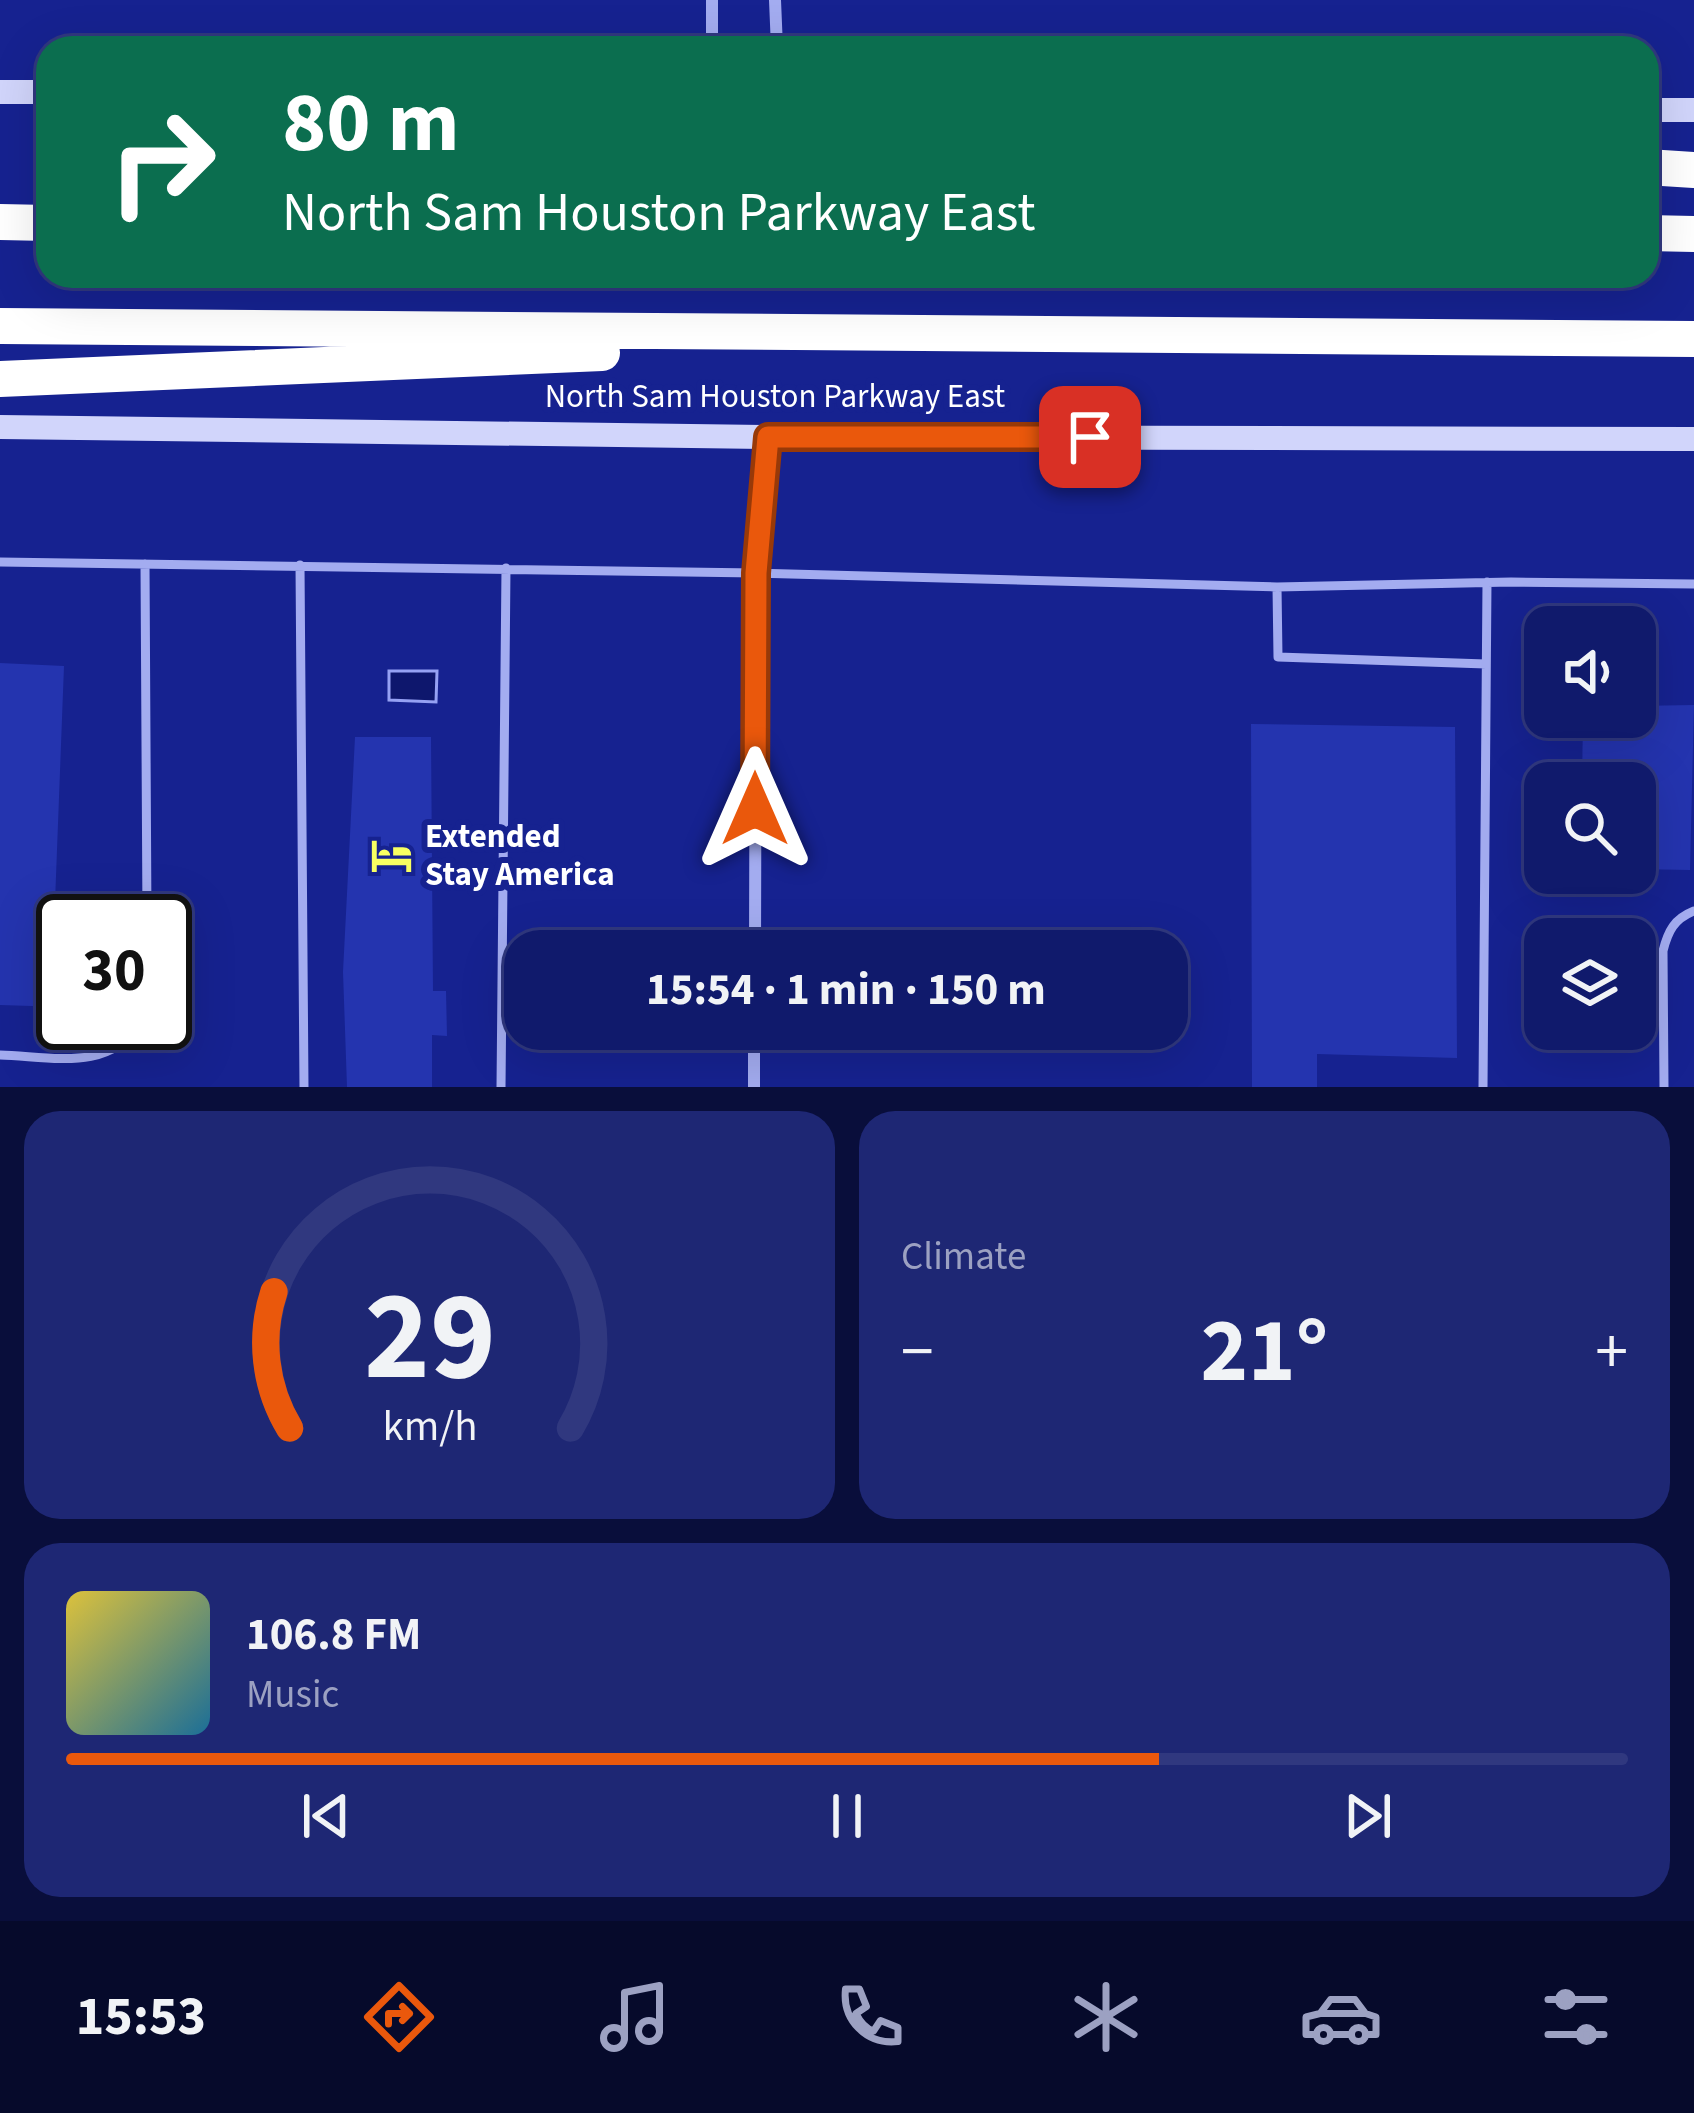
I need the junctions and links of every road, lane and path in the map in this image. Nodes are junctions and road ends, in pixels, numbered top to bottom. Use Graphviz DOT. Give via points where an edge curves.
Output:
graph roads {
  1 [pos="712,0"];
  2 [pos="775,0"];
  3 [pos="712,36"];
  4 [pos="776,36"];
  5 [pos="0,92"];
  6 [pos="36,92"];
  7 [pos="1659,110"];
  8 [pos="1694,110"];
  9 [pos="1659,168"];
  10 [pos="1694,170"];
  11 [pos="0,223"];
  12 [pos="36,223"];
  13 [pos="1659,233"];
  14 [pos="1694,234"];
  15 [pos="0,326"];
  16 [pos="998,334"];
  17 [pos="1694,339"];
  18 [pos="0,379"];
  19 [pos="0,427"];
  20 [pos="768,437"];
  21 [pos="1694,440"];
  22 [pos="0,562"];
  23 [pos="145,564"];
  24 [pos="300,565"];
  25 [pos="506,568"];
  26 [pos="756,573"];
  27 [pos="1487,582"];
  28 [pos="1694,584"];
  29 [pos="1277,587"];
  30 [pos="1486,664"];
  31 [pos="147,894"];
  32 [pos="1694,911"];
  33 [pos="754,930"];
  34 [pos="112,1050"];
  35 [pos="754,1050"];
  36 [pos="0,1055"];
  37 [pos="304,1087"];
  38 [pos="501,1087"];
  39 [pos="754,1087"];
  40 [pos="1483,1087"];
  41 [pos="1664,1087"];
  1 -- 3 [label="street"];
  2 -- 4 [label="street"];
  5 -- 6 [label="main road"];
  7 -- 8 [label="main road"];
  9 -- 10 [label="highway"];
  11 -- 12 [label="highway"];
  13 -- 14 [label="highway"];
  15 -- 16 [label="highway, North Sam Houston Parkway East"];
  16 -- 17 [label="highway, North Sam Houston Parkway East"];
  16 -- 18 [label="highway"];
  19 -- 20 [label="main road, North Sam Houston Parkway East"];
  20 -- 21 [label="main road, North Sam Houston Parkway East"];
  20 -- 26 [label="street"];
  22 -- 23 [label="lane"];
  23 -- 24 [label="lane"];
  23 -- 31 [label="lane"];
  24 -- 25 [label="lane"];
  24 -- 37 [label="lane"];
  25 -- 26 [label="lane"];
  25 -- 38 [label="lane"];
  26 -- 29 [label="lane"];
  26 -- 33 [label="street"];
  27 -- 28 [label="lane"];
  27 -- 29 [label="lane"];
  27 -- 30 [label="lane"];
  29 -- 30 [label="lane" via="1278,657"];
  30 -- 40 [label="lane"];
  32 -- 41 [label="lane" via="1679,917 1663,951"];
  34 -- 36 [label="lane" via="97,1058"];
  35 -- 39 [label="street"];
}
